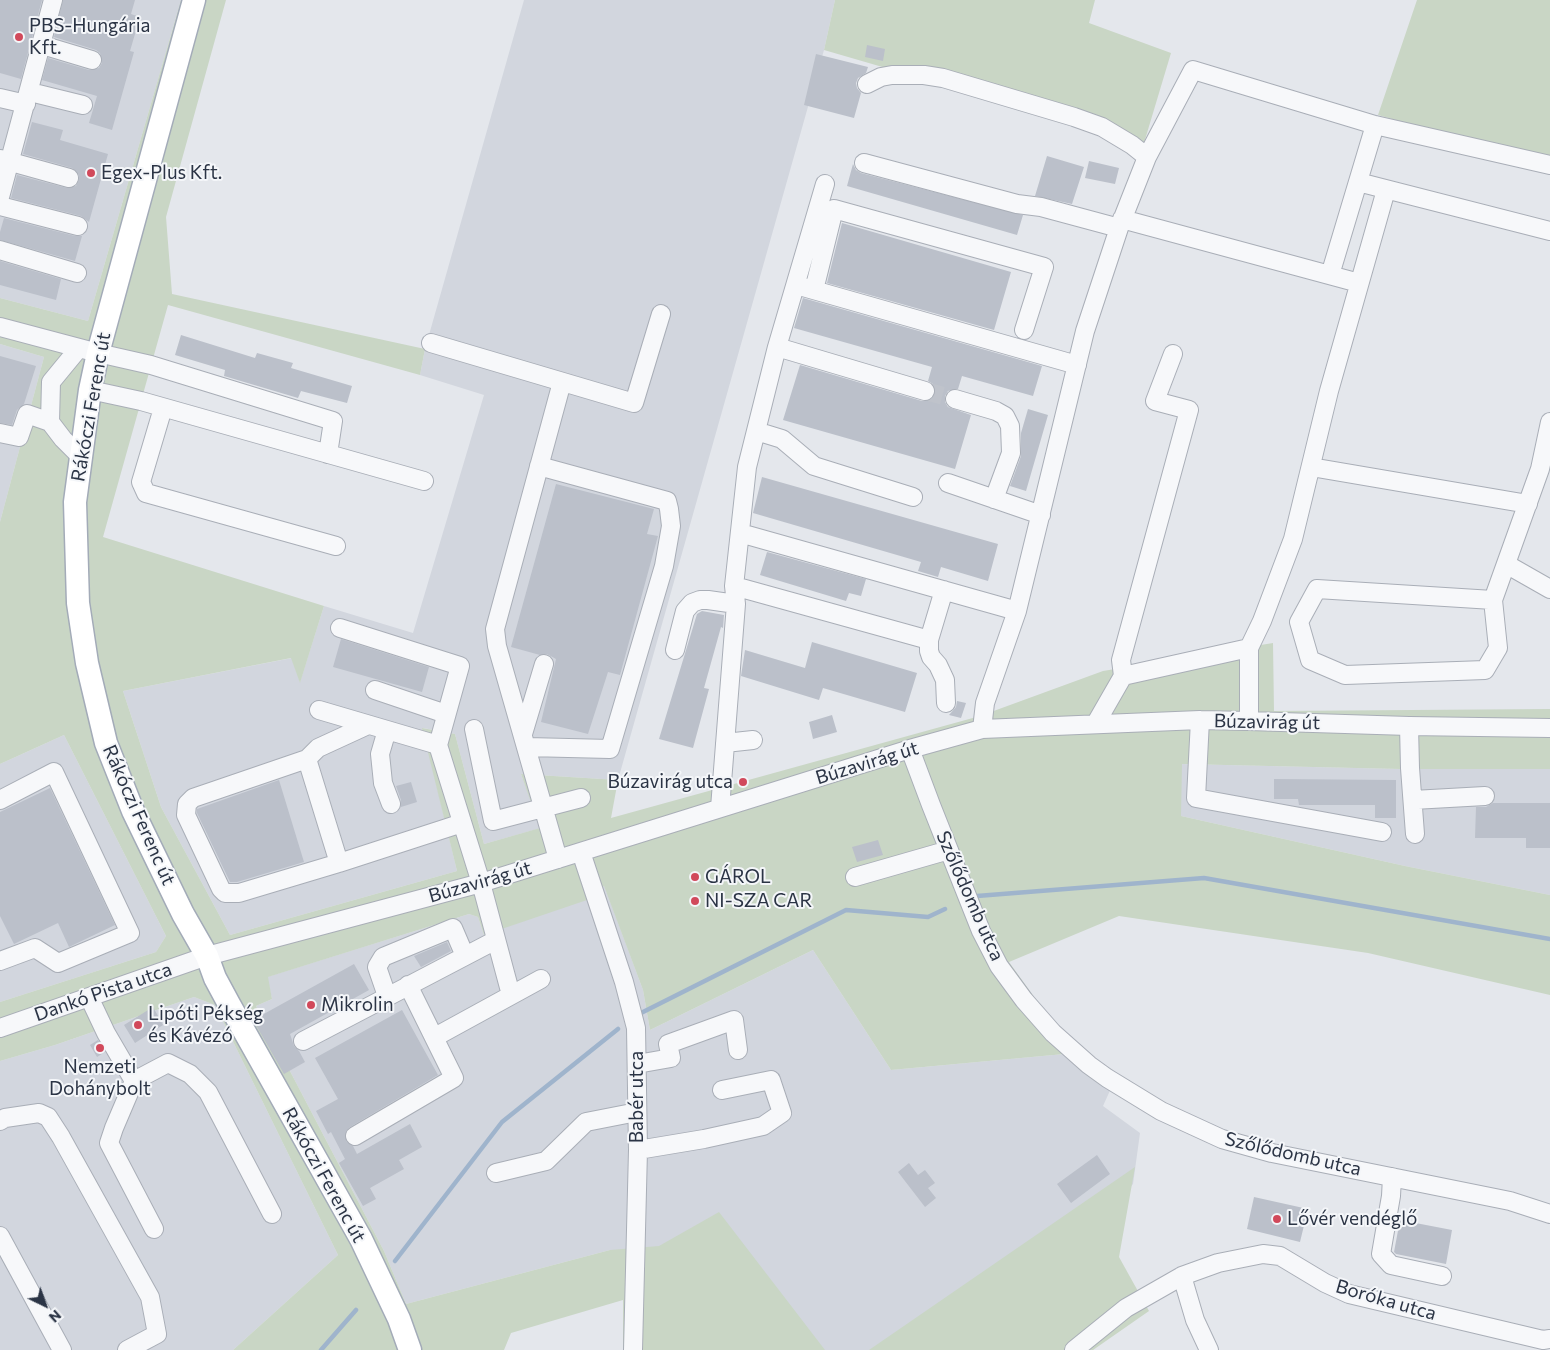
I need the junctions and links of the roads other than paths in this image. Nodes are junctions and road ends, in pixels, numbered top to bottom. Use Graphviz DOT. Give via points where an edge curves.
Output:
graph roads {
  1 [pos="54,0"];
  2 [pos="194,0"];
  3 [pos="42,45"];
  4 [pos="92,60"];
  5 [pos="868,84"];
  6 [pos="0,98"];
  7 [pos="28,98"];
  8 [pos="83,105"];
  9 [pos="1375,125"];
  10 [pos="1147,158"];
  11 [pos="5,160"];
  12 [pos="864,163"];
  13 [pos="1550,165"];
  14 [pos="69,178"];
  15 [pos="1358,182"];
  16 [pos="825,184"];
  17 [pos="1386,190"];
  18 [pos="0,197"];
  19 [pos="0,206"];
  20 [pos="1047,209"];
  21 [pos="1033,221"];
  22 [pos="1120,223"];
  23 [pos="78,226"];
  24 [pos="1550,231"];
  25 [pos="0,250"];
  26 [pos="78,273"];
  27 [pos="1330,275"];
  28 [pos="1359,283"];
  29 [pos="796,285"];
  30 [pos="814,290"];
  31 [pos="661,314"];
  32 [pos="0,327"];
  33 [pos="1024,330"];
  34 [pos="431,343"];
  35 [pos="777,347"];
  36 [pos="88,351"];
  37 [pos="1173,354"];
  38 [pos="1077,365"];
  39 [pos="562,382"];
  40 [pos="90,390"];
  41 [pos="925,391"];
  42 [pos="955,399"];
  43 [pos="164,408"];
  44 [pos="50,422"];
  45 [pos="1550,422"];
  46 [pos="756,431"];
  47 [pos="0,433"];
  48 [pos="328,454"];
  49 [pos="80,456"];
  50 [pos="539,466"];
  51 [pos="1310,467"];
  52 [pos="424,481"];
  53 [pos="948,483"];
  54 [pos="913,497"];
  55 [pos="994,498"];
  56 [pos="1528,504"];
  57 [pos="1041,515"];
  58 [pos="740,533"];
  59 [pos="336,546"];
  60 [pos="1506,564"];
  61 [pos="734,586"];
  62 [pos="1550,589"];
  63 [pos="944,590"];
  64 [pos="1494,600"];
  65 [pos="736,604"];
  66 [pos="1018,611"];
  67 [pos="340,628"];
  68 [pos="929,640"];
  69 [pos="1249,648"];
  70 [pos="675,650"];
  71 [pos="544,664"];
  72 [pos="1123,676"];
  73 [pos="375,690"];
  74 [pos="946,704"];
  75 [pos="319,710"];
  76 [pos="446,714"];
  77 [pos="1200,720"];
  78 [pos="1249,720"];
  79 [pos="1096,723"];
  80 [pos="368,725"];
  81 [pos="1409,726"];
  82 [pos="1550,728"];
  83 [pos="474,729"];
  84 [pos="982,729"];
  85 [pos="387,730"];
  86 [pos="525,740"];
  87 [pos="753,740"];
  88 [pos="725,743"];
  89 [pos="438,745"];
  90 [pos="910,749"];
  91 [pos="307,759"];
  92 [pos="1485,796"];
  93 [pos="581,798"];
  94 [pos="0,800"];
  95 [pos="1413,800"];
  96 [pos="391,804"];
  97 [pos="544,807"];
  98 [pos="720,808"];
  99 [pos="462,824"];
  100 [pos="1382,832"];
  101 [pos="1415,834"];
  102 [pos="949,850"];
  103 [pos="581,852"];
  104 [pos="558,859"];
  105 [pos="339,862"];
  106 [pos="855,877"];
  107 [pos="481,883"];
  108 [pos="496,940"];
  109 [pos="207,956"];
  110 [pos="465,956"];
  111 [pos="2,957"];
  112 [pos="541,979"];
  113 [pos="408,985"];
  114 [pos="511,995"];
  115 [pos="387,996"];
  116 [pos="89,997"];
  117 [pos="0,1028"];
  118 [pos="435,1037"];
  119 [pos="303,1040"];
  120 [pos="738,1050"];
  121 [pos="637,1064"];
  122 [pos="134,1081"];
  123 [pos="722,1090"];
  124 [pos="638,1112"];
  125 [pos="0,1121"];
  126 [pos="355,1136"];
  127 [pos="638,1150"];
  128 [pos="496,1173"];
  129 [pos="1392,1177"];
  130 [pos="272,1214"];
  131 [pos="1550,1214"];
  132 [pos="154,1229"];
  133 [pos="0,1236"];
  134 [pos="1182,1276"];
  135 [pos="1442,1276"];
  136 [pos="1550,1339"];
  137 [pos="62,1350"];
  138 [pos="127,1350"];
  139 [pos="410,1350"];
  140 [pos="633,1350"];
  141 [pos="1074,1350"];
  142 [pos="1209,1350"];
  1 -- 3 [label="street"];
  2 -- 36 [label="main road, Rákóczi Ferenc út"];
  3 -- 4 [label="street"];
  3 -- 7 [label="street"];
  5 -- 10 [label="street" via="892,75 943,78 1093,124 1132,145"];
  6 -- 7 [label="street"];
  7 -- 8 [label="street"];
  7 -- 11 [label="street"];
  9 -- 10 [label="street" via="1193,70"];
  9 -- 13 [label="street"];
  9 -- 15 [label="street"];
  10 -- 22 [label="street"];
  11 -- 14 [label="street"];
  11 -- 18 [label="street"];
  12 -- 20 [label="street"];
  15 -- 17 [label="street"];
  15 -- 27 [label="street"];
  16 -- 29 [label="street"];
  17 -- 24 [label="street"];
  17 -- 28 [label="street"];
  19 -- 23 [label="street"];
  20 -- 21 [label="street"];
  20 -- 22 [label="street"];
  22 -- 27 [label="street"];
  22 -- 38 [label="street"];
  25 -- 26 [label="street"];
  27 -- 28 [label="street"];
  28 -- 51 [label="street"];
  29 -- 30 [label="street"];
  29 -- 35 [label="street"];
  30 -- 33 [label="street" via="834,209 1044,267"];
  30 -- 38 [label="street"];
  31 -- 39 [label="street" via="634,403"];
  32 -- 36 [label="street"];
  34 -- 39 [label="street"];
  35 -- 41 [label="street"];
  35 -- 46 [label="street"];
  36 -- 40 [label="main road, Rákóczi Ferenc út"];
  36 -- 44 [label="street" via="51,382"];
  36 -- 48 [label="street" via="151,365 333,421"];
  37 -- 72 [label="street" via="1155,401 1190,410 1121,660"];
  38 -- 57 [label="street"];
  39 -- 50 [label="street"];
  40 -- 43 [label="street"];
  40 -- 49 [label="main road, Rákóczi Ferenc út"];
  42 -- 55 [label="street" via="996,411 1005,416 1010,426 1011,453"];
  43 -- 48 [label="street"];
  43 -- 59 [label="street" via="141,482 146,493"];
  44 -- 47 [label="street" via="27,414 18,437"];
  44 -- 49 [label="street"];
  45 -- 56 [label="street" via="1540,469"];
  46 -- 54 [label="street" via="782,439 814,466"];
  46 -- 58 [label="street" via="747,467"];
  48 -- 52 [label="street"];
  49 -- 109 [label="main road, Rákóczi Ferenc út" via="75,502 78,603 87,663 106,743 133,811"];
  50 -- 86 [label="street" via="495,629 497,646"];
  50 -- 86 [label="street" via="666,501 671,526 664,566 610,749"];
  51 -- 56 [label="street"];
  51 -- 69 [label="street" via="1293,539"];
  53 -- 55 [label="street"];
  55 -- 57 [label="street"];
  56 -- 60 [label="street"];
  57 -- 66 [label="street"];
  58 -- 61 [label="street"];
  58 -- 63 [label="street"];
  60 -- 62 [label="street"];
  60 -- 64 [label="street"];
  61 -- 65 [label="street"];
  61 -- 68 [label="street"];
  63 -- 66 [label="street"];
  63 -- 68 [label="street"];
  64 -- 64 [label="street" via="1498,648 1485,670 1345,675 1310,660 1299,622 1317,589"];
  65 -- 70 [label="street" via="708,600 692,603 685,611"];
  65 -- 88 [label="street"];
  66 -- 84 [label="street" via="985,704"];
  67 -- 76 [label="street" via="460,666"];
  68 -- 74 [label="street" via="931,657 945,680"];
  69 -- 72 [label="street"];
  69 -- 78 [label="street"];
  71 -- 86 [label="street"];
  72 -- 79 [label="street"];
  73 -- 76 [label="street"];
  75 -- 80 [label="street"];
  76 -- 89 [label="street"];
  77 -- 78 [label="street, Búzavirág út"];
  77 -- 79 [label="street, Búzavirág út"];
  77 -- 100 [label="street" via="1196,798"];
  78 -- 81 [label="street, Búzavirág út"];
  79 -- 84 [label="street, Búzavirág út"];
  80 -- 85 [label="street"];
  80 -- 91 [label="street" via="318,748"];
  81 -- 82 [label="street, Búzavirág út"];
  81 -- 95 [label="street"];
  83 -- 97 [label="street" via="494,821"];
  84 -- 90 [label="street, Búzavirág út"];
  85 -- 89 [label="street"];
  85 -- 96 [label="street" via="380,754"];
  86 -- 97 [label="street"];
  87 -- 88 [label="street"];
  88 -- 98 [label="street"];
  89 -- 99 [label="street"];
  90 -- 98 [label="street, Búzavirág út"];
  90 -- 102 [label="street, Szőlődomb utca"];
  91 -- 105 [label="street"];
  91 -- 105 [label="street" via="193,798 186,815 224,893 239,893"];
  92 -- 95 [label="street"];
  93 -- 97 [label="street"];
  94 -- 111 [label="street" via="54,772 130,933 58,963 35,948"];
  95 -- 101 [label="street"];
  97 -- 104 [label="street"];
  98 -- 103 [label="street, Búzavirág út"];
  99 -- 105 [label="street"];
  99 -- 107 [label="street"];
  102 -- 106 [label="street"];
  102 -- 129 [label="street, Szőlődomb utca" via="981,931 1000,966 1053,1033 1089,1065 1160,1111 1222,1139 1272,1153"];
  103 -- 104 [label="street, Búzavirág út"];
  103 -- 121 [label="street, Babér utca" via="624,982 636,1028"];
  104 -- 107 [label="street, Búzavirág út"];
  107 -- 108 [label="street"];
  107 -- 109 [label="street, Búzavirág út"];
  108 -- 110 [label="street"];
  108 -- 114 [label="street"];
  109 -- 116 [label="street, Dankó Pista utca"];
  109 -- 139 [label="main road, Rákóczi Ferenc út" via="229,1004 361,1239"];
  110 -- 113 [label="street"];
  110 -- 115 [label="street" via="453,928 383,957 377,967"];
  112 -- 114 [label="street"];
  113 -- 115 [label="street"];
  113 -- 118 [label="street"];
  114 -- 118 [label="street"];
  115 -- 119 [label="street"];
  116 -- 117 [label="street, Dankó Pista utca"];
  116 -- 122 [label="street"];
  118 -- 126 [label="street" via="454,1078"];
  120 -- 121 [label="street" via="734,1020 668,1044 672,1058"];
  121 -- 124 [label="street, Babér utca"];
  122 -- 130 [label="street" via="168,1063 190,1074 208,1092"];
  122 -- 132 [label="street" via="109,1143"];
  123 -- 127 [label="street" via="771,1080 782,1113 763,1126"];
  124 -- 127 [label="street, Babér utca"];
  124 -- 128 [label="street" via="586,1122 546,1161"];
  125 -- 138 [label="street" via="40,1112 48,1117 150,1297 157,1334"];
  127 -- 140 [label="street, Babér utca"];
  129 -- 131 [label="street, Szőlődomb utca" via="1510,1201"];
  129 -- 135 [label="street" via="1381,1254 1391,1265"];
  133 -- 137 [label="street"];
  134 -- 136 [label="street, Boróka utca" via="1218,1263 1273,1254 1349,1294 1543,1340"];
  134 -- 141 [label="street, Boróka utca" via="1126,1308"];
  134 -- 142 [label="street" via="1195,1320"];
}
